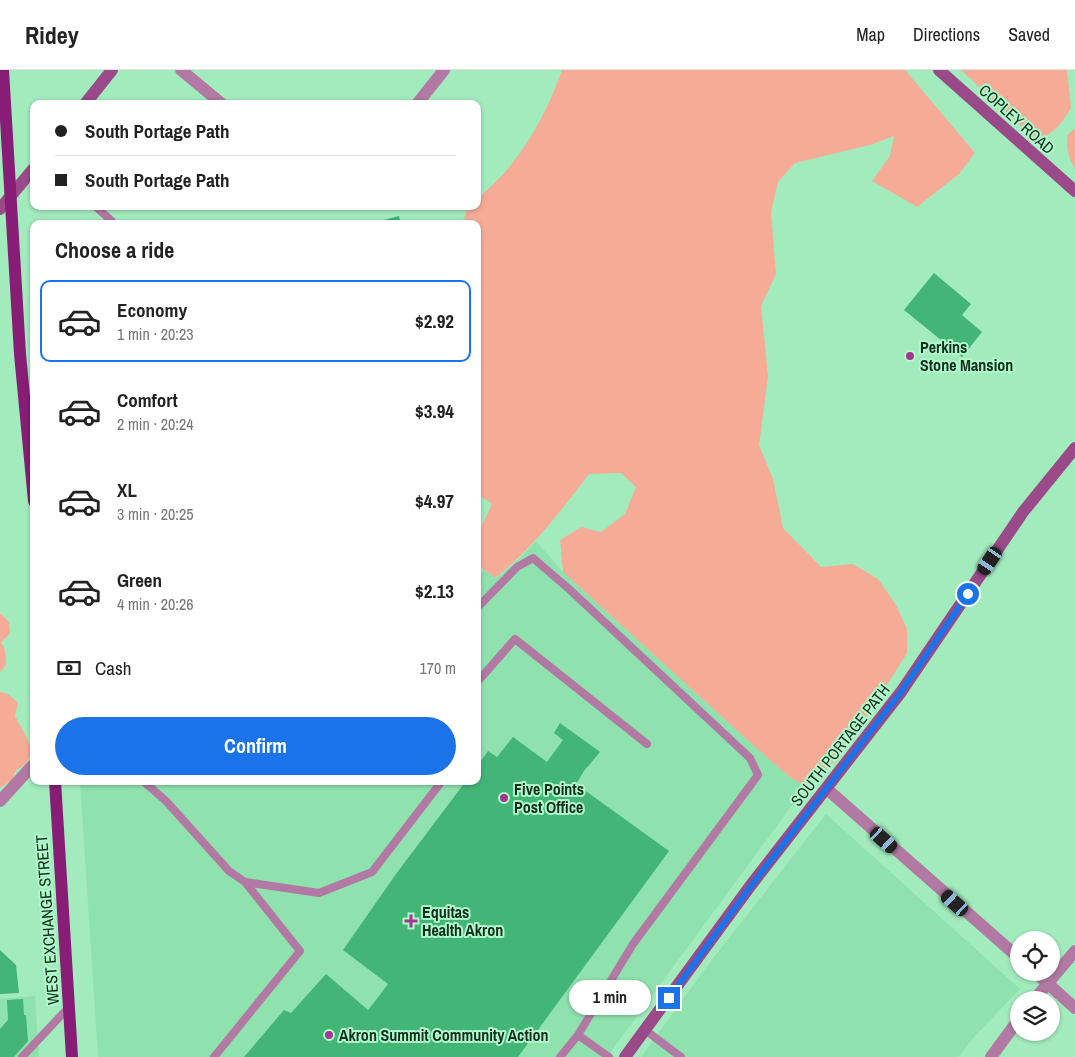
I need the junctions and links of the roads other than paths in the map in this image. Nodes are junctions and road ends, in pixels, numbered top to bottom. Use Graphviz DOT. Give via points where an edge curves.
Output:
graph roads {
  1 [pos="3,70"];
  2 [pos="112,70"];
  3 [pos="181,70"];
  4 [pos="444,70"];
  5 [pos="939,70"];
  6 [pos="2,91"];
  7 [pos="88,100"];
  8 [pos="217,100"];
  9 [pos="419,100"];
  10 [pos="30,173"];
  11 [pos="1075,191"];
  12 [pos="10,198"];
  13 [pos="0,209"];
  14 [pos="99,210"];
  15 [pos="110,220"];
  16 [pos="29,409"];
  17 [pos="30,427"];
  18 [pos="1075,448"];
  19 [pos="481,604"];
  20 [pos="481,678"];
  21 [pos="647,744"];
  22 [pos="30,768"];
  23 [pos="55,785"];
  24 [pos="148,785"];
  25 [pos="439,785"];
  26 [pos="827,789"];
  27 [pos="0,801"];
  28 [pos="245,882"];
  29 [pos="1010,950"];
  30 [pos="1075,952"];
  31 [pos="1046,981"];
  32 [pos="1048,983"];
  33 [pos="1041,991"];
  34 [pos="69,1006"];
  35 [pos="1075,1008"];
  36 [pos="645,1030"];
  37 [pos="1010,1031"];
  38 [pos="578,1035"];
  39 [pos="22,1057"];
  40 [pos="72,1057"];
  41 [pos="214,1057"];
  42 [pos="560,1057"];
  43 [pos="609,1057"];
  44 [pos="625,1057"];
  45 [pos="681,1057"];
  46 [pos="991,1057"];
  1 -- 6 [label="main road"];
  2 -- 7 [label="street"];
  3 -- 8 [label="street"];
  4 -- 9 [label="street"];
  5 -- 11 [label="street, COPLEY ROAD"];
  6 -- 12 [label="main road"];
  10 -- 12 [label="street"];
  12 -- 13 [label="street"];
  12 -- 16 [label="main road"];
  14 -- 15 [label="lane"];
  16 -- 17 [label="main road"];
  18 -- 26 [label="street, SOUTH PORTAGE PATH" via="1024,512 901,692"];
  19 -- 38 [label="lane" via="517,567 533,558 750,758 758,775 633,944"];
  20 -- 21 [label="lane" via="515,639"];
  22 -- 27 [label="street"];
  23 -- 34 [label="main road, WEST EXCHANGE STREET"];
  24 -- 28 [label="lane" via="229,871"];
  25 -- 28 [label="lane" via="372,872 319,893"];
  26 -- 29 [label="street"];
  26 -- 36 [label="street, SOUTH PORTAGE PATH"];
  28 -- 41 [label="lane" via="300,951"];
  30 -- 32 [label="street"];
  31 -- 32 [label="street"];
  32 -- 33 [label="street"];
  32 -- 35 [label="street"];
  34 -- 39 [label="lane"];
  34 -- 40 [label="main road, WEST EXCHANGE STREET"];
  36 -- 44 [label="street, SOUTH PORTAGE PATH"];
  36 -- 45 [label="lane"];
  37 -- 46 [label="street"];
  38 -- 42 [label="lane"];
  38 -- 43 [label="lane"];
}
